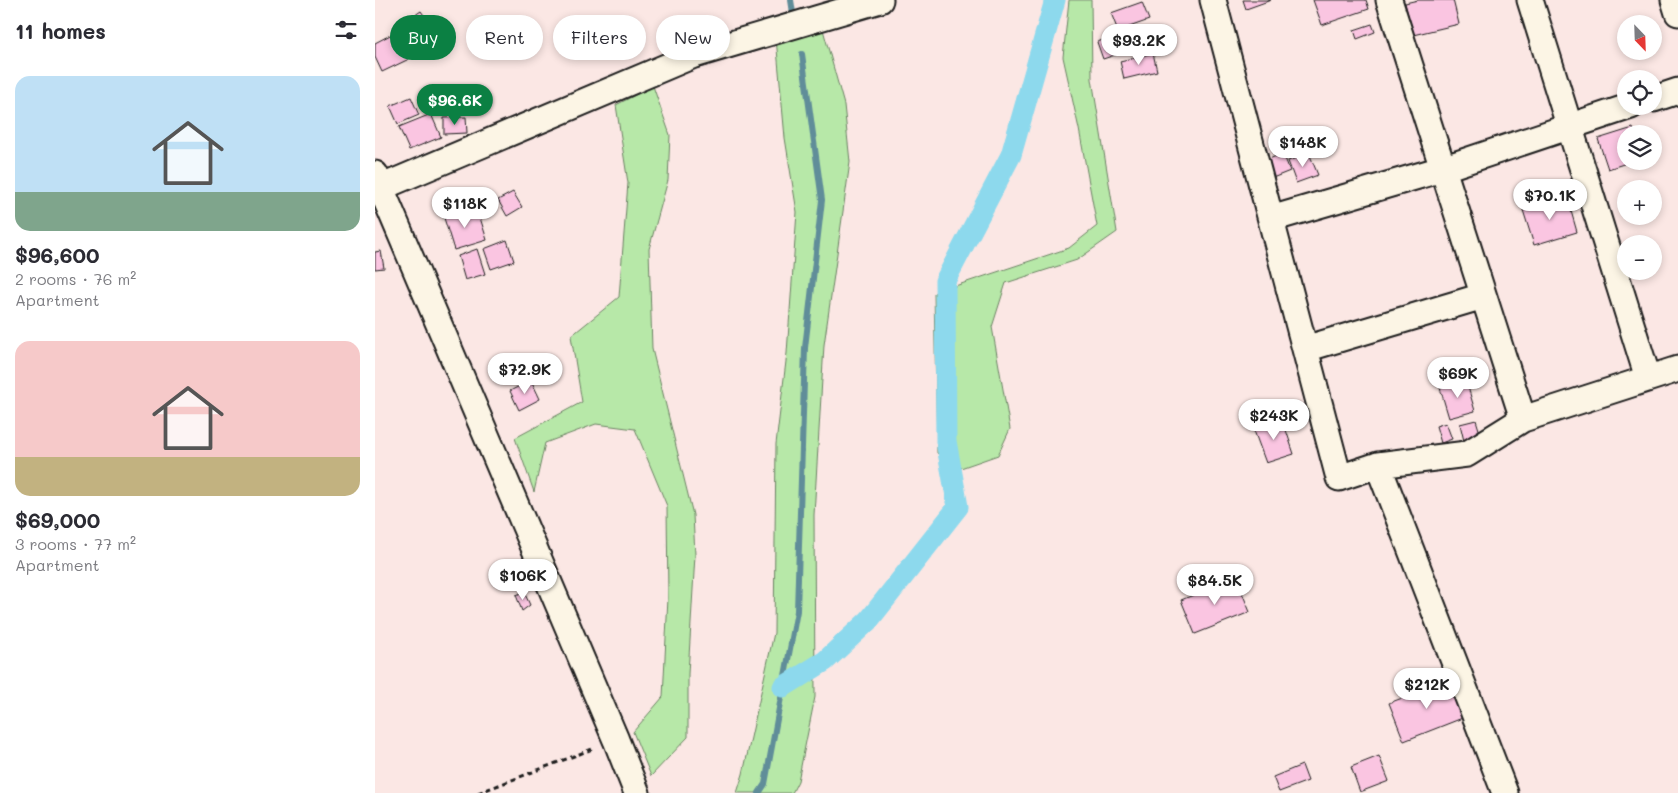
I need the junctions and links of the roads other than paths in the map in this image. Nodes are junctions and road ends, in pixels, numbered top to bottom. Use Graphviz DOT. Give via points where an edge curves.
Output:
graph roads {
  1 [pos="880,0"];
  2 [pos="1213,0"];
  3 [pos="1389,0"];
  4 [pos="1530,0"];
  5 [pos="1674,0"];
  6 [pos="1678,13"];
  7 [pos="1678,91"];
  8 [pos="1662,96"];
  9 [pos="1617,111"];
  10 [pos="1570,127"];
  11 [pos="1442,169"];
  12 [pos="377,184"];
  13 [pos="1271,219"];
  14 [pos="1483,296"];
  15 [pos="1305,349"];
  16 [pos="1678,369"];
  17 [pos="1648,378"];
  18 [pos="1523,419"];
  19 [pos="1378,465"];
  20 [pos="637,793"];
  21 [pos="1505,793"];
  1 -- 12 [label="street" via="694,54"];
  2 -- 13 [label="street"];
  3 -- 11 [label="street"];
  4 -- 10 [label="street"];
  5 -- 6 [label="street"];
  7 -- 8 [label="street"];
  9 -- 10 [label="street"];
  10 -- 11 [label="street"];
  10 -- 17 [label="street"];
  11 -- 13 [label="street"];
  11 -- 14 [label="street"];
  12 -- 20 [label="street"];
  13 -- 15 [label="street"];
  14 -- 15 [label="street"];
  14 -- 18 [label="street"];
  15 -- 19 [label="street" via="1339,478"];
  16 -- 17 [label="street"];
  17 -- 18 [label="street"];
  18 -- 19 [label="street" via="1467,454"];
  19 -- 21 [label="street"];
}
